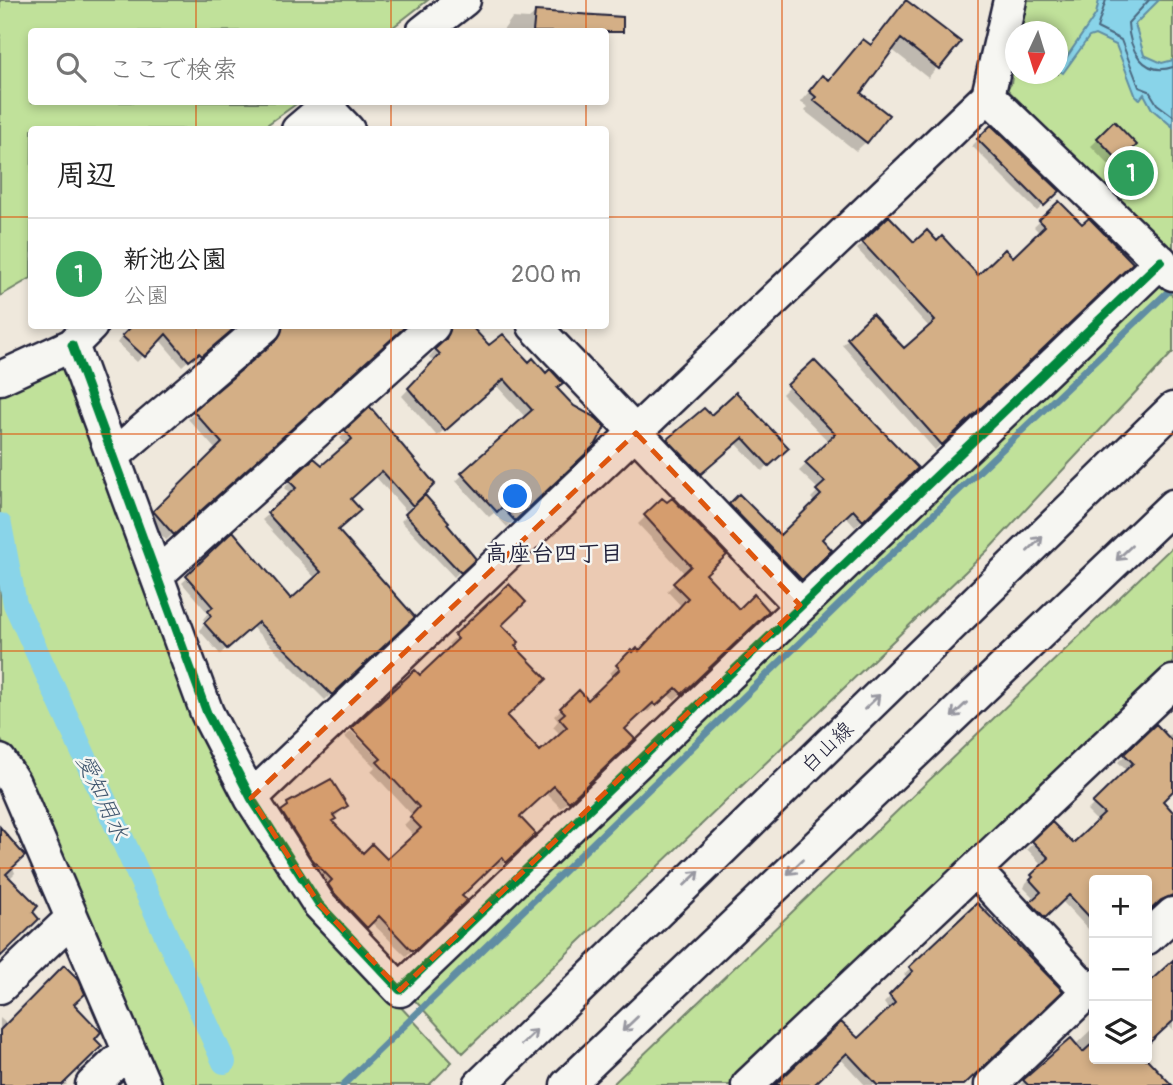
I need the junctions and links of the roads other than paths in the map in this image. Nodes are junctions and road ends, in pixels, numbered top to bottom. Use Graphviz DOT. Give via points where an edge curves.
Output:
graph roads {
  1 [pos="1010,0"];
  2 [pos="459,14"];
  3 [pos="430,28"];
  4 [pos="988,96"];
  5 [pos="327,105"];
  6 [pos="329,105"];
  7 [pos="303,126"];
  8 [pos="345,126"];
  9 [pos="1167,268"];
  10 [pos="261,329"];
  11 [pos="430,329"];
  12 [pos="537,329"];
  13 [pos="82,335"];
  14 [pos="0,378"];
  15 [pos="1173,409"];
  16 [pos="636,433"];
  17 [pos="113,456"];
  18 [pos="1173,506"];
  19 [pos="158,574"];
  20 [pos="800,605"];
  21 [pos="1173,682"];
  22 [pos="5,780"];
  23 [pos="251,798"];
  24 [pos="975,870"];
  25 [pos="1173,914"];
  26 [pos="72,918"];
  27 [pos="1152,933"];
  28 [pos="1089,986"];
  29 [pos="0,987"];
  30 [pos="1089,990"];
  31 [pos="129,1050"];
  32 [pos="92,1085"];
  33 [pos="144,1085"];
  34 [pos="480,1085"];
  35 [pos="567,1085"];
  36 [pos="748,1085"];
  37 [pos="991,1085"];
  1 -- 4 [label="street"];
  2 -- 3 [label="street"];
  4 -- 9 [label="street"];
  4 -- 16 [label="street"];
  5 -- 7 [label="street"];
  6 -- 8 [label="street"];
  9 -- 20 [label="street"];
  10 -- 17 [label="street"];
  11 -- 19 [label="street"];
  12 -- 16 [label="street"];
  13 -- 14 [label="street"];
  13 -- 17 [label="street"];
  34 -- 15 [label="street, 白山線, one-way"];
  16 -- 20 [label="street"];
  16 -- 23 [label="street"];
  17 -- 19 [label="street"];
  18 -- 35 [label="street, one-way"];
  19 -- 23 [label="street" via="207,713"];
  20 -- 23 [label="street" via="400,990 319,904"];
  21 -- 24 [label="street"];
  22 -- 26 [label="street"];
  24 -- 28 [label="street"];
  24 -- 36 [label="street"];
  25 -- 27 [label="street"];
  26 -- 29 [label="street"];
  26 -- 31 [label="street"];
  30 -- 37 [label="street"];
  31 -- 32 [label="street"];
  31 -- 33 [label="street"];
}
